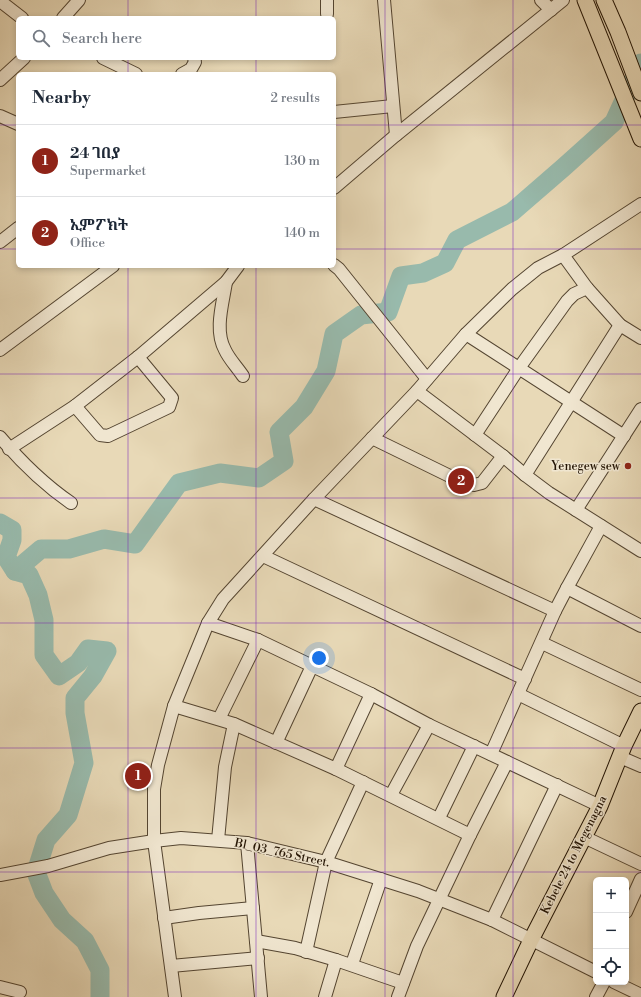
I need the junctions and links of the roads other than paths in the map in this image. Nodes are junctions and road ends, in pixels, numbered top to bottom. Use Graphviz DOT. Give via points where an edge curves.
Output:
graph roads {
  1 [pos="79,0"];
  2 [pos="327,0"];
  3 [pos="384,0"];
  4 [pos="541,0"];
  5 [pos="563,0"];
  6 [pos="585,0"];
  7 [pos="604,0"];
  8 [pos="0,1"];
  9 [pos="551,10"];
  10 [pos="326,14"];
  11 [pos="19,16"];
  12 [pos="65,16"];
  13 [pos="22,60"];
  14 [pos="107,60"];
  15 [pos="194,60"];
  16 [pos="631,66"];
  17 [pos="132,72"];
  18 [pos="186,72"];
  19 [pos="614,74"];
  20 [pos="0,80"];
  21 [pos="641,93"];
  22 [pos="393,106"];
  23 [pos="336,112"];
  24 [pos="0,116"];
  25 [pos="16,123"];
  26 [pos="396,135"];
  27 [pos="641,139"];
  28 [pos="336,182"];
  29 [pos="641,204"];
  30 [pos="16,230"];
  31 [pos="0,242"];
  32 [pos="563,255"];
  33 [pos="336,267"];
  34 [pos="110,268"];
  35 [pos="236,268"];
  36 [pos="226,282"];
  37 [pos="587,288"];
  38 [pos="620,325"];
  39 [pos="466,334"];
  40 [pos="641,338"];
  41 [pos="0,350"];
  42 [pos="138,357"];
  43 [pos="519,368"];
  44 [pos="243,376"];
  45 [pos="427,379"];
  46 [pos="417,391"];
  47 [pos="572,401"];
  48 [pos="74,406"];
  49 [pos="641,410"];
  50 [pos="475,435"];
  51 [pos="624,436"];
  52 [pos="0,437"];
  53 [pos="372,438"];
  54 [pos="9,449"];
  55 [pos="503,456"];
  56 [pos="525,475"];
  57 [pos="314,499"];
  58 [pos="71,503"];
  59 [pos="576,510"];
  60 [pos="601,526"];
  61 [pos="641,551"];
  62 [pos="263,556"];
  63 [pos="567,588"];
  64 [pos="555,611"];
  65 [pos="208,623"];
  66 [pos="641,626"];
  67 [pos="258,640"];
  68 [pos="542,643"];
  69 [pos="312,666"];
  70 [pos="525,679"];
  71 [pos="641,690"];
  72 [pos="371,694"];
  73 [pos="518,694"];
  74 [pos="174,706"];
  75 [pos="641,711"];
  76 [pos="219,719"];
  77 [pos="234,724"];
  78 [pos="429,725"];
  79 [pos="276,743"];
  80 [pos="474,746"];
  81 [pos="622,751"];
  82 [pos="491,754"];
  83 [pos="507,762"];
  84 [pos="641,766"];
  85 [pos="336,769"];
  86 [pos="363,782"];
  87 [pos="557,785"];
  88 [pos="391,796"];
  89 [pos="600,806"];
  90 [pos="439,818"];
  91 [pos="470,835"];
  92 [pos="584,837"];
  93 [pos="218,840"];
  94 [pos="154,841"];
  95 [pos="247,843"];
  96 [pos="326,862"];
  97 [pos="641,864"];
  98 [pos="0,875"];
  99 [pos="381,879"];
  100 [pos="641,879"];
  101 [pos="440,899"];
  102 [pos="632,907"];
  103 [pos="253,908"];
  104 [pos="164,918"];
  105 [pos="492,920"];
  106 [pos="531,940"];
  107 [pos="256,941"];
  108 [pos="306,952"];
  109 [pos="258,958"];
  110 [pos="336,960"];
  111 [pos="352,964"];
  112 [pos="171,966"];
  113 [pos="593,971"];
  114 [pos="403,983"];
  115 [pos="602,985"];
  116 [pos="620,985"];
  117 [pos="0,987"];
  118 [pos="20,992"];
  119 [pos="641,995"];
  120 [pos="175,997"];
  121 [pos="261,997"];
  122 [pos="325,997"];
  123 [pos="398,997"];
  124 [pos="504,997"];
  125 [pos="596,997"];
  1 -- 12 [label="street"];
  2 -- 10 [label="street"];
  3 -- 22 [label="street"];
  4 -- 9 [label="street"];
  5 -- 9 [label="street"];
  6 -- 19 [label="main road"];
  7 -- 16 [label="main road"];
  8 -- 11 [label="street"];
  9 -- 26 [label="street"];
  13 -- 20 [label="street"];
  14 -- 17 [label="street"];
  15 -- 18 [label="street" via="191,69"];
  16 -- 19 [label="main road"];
  16 -- 21 [label="main road"];
  19 -- 27 [label="main road"];
  22 -- 23 [label="street"];
  22 -- 26 [label="street"];
  24 -- 25 [label="street"];
  26 -- 28 [label="street"];
  29 -- 32 [label="street"];
  30 -- 31 [label="street"];
  32 -- 37 [label="street"];
  32 -- 39 [label="street" via="529,274"];
  33 -- 45 [label="street"];
  34 -- 41 [label="street"];
  35 -- 36 [label="street"];
  36 -- 42 [label="street"];
  36 -- 44 [label="street" via="220,338 224,350"];
  37 -- 38 [label="street"];
  37 -- 43 [label="street" via="574,294"];
  38 -- 40 [label="street"];
  38 -- 47 [label="street"];
  39 -- 43 [label="street"];
  39 -- 45 [label="street"];
  42 -- 48 [label="street"];
  42 -- 48 [label="street" via="172,398 169,406 108,436 100,435"];
  43 -- 47 [label="street"];
  43 -- 50 [label="street"];
  45 -- 46 [label="street"];
  46 -- 50 [label="street"];
  46 -- 53 [label="street"];
  47 -- 51 [label="street"];
  47 -- 56 [label="street"];
  48 -- 54 [label="street"];
  49 -- 51 [label="street"];
  50 -- 55 [label="street"];
  51 -- 59 [label="street"];
  52 -- 54 [label="street"];
  53 -- 55 [label="street" via="469,484 482,483"];
  53 -- 57 [label="street"];
  54 -- 58 [label="street" via="52,490"];
  55 -- 56 [label="street"];
  56 -- 59 [label="street"];
  57 -- 62 [label="street"];
  57 -- 64 [label="street"];
  59 -- 60 [label="street"];
  60 -- 61 [label="street"];
  60 -- 63 [label="street"];
  62 -- 65 [label="street" via="223,599"];
  62 -- 70 [label="street"];
  63 -- 64 [label="street"];
  63 -- 66 [label="street"];
  64 -- 68 [label="street"];
  65 -- 67 [label="street"];
  65 -- 74 [label="street"];
  67 -- 69 [label="street"];
  67 -- 76 [label="street"];
  68 -- 70 [label="street"];
  68 -- 71 [label="street"];
  69 -- 72 [label="street"];
  69 -- 79 [label="street"];
  70 -- 73 [label="street"];
  72 -- 78 [label="street"];
  72 -- 85 [label="street"];
  73 -- 81 [label="street"];
  73 -- 82 [label="street"];
  74 -- 76 [label="street"];
  74 -- 94 [label="street" via="155,783"];
  75 -- 81 [label="main road, Kebele 24 to Megenagna"];
  76 -- 77 [label="street"];
  77 -- 79 [label="street"];
  77 -- 93 [label="street" via="225,767"];
  78 -- 80 [label="street"];
  78 -- 88 [label="street"];
  79 -- 85 [label="street"];
  80 -- 82 [label="street"];
  80 -- 90 [label="street"];
  81 -- 84 [label="street"];
  81 -- 89 [label="main road, Kebele 24 to Megenagna"];
  82 -- 83 [label="street"];
  83 -- 87 [label="street"];
  83 -- 91 [label="street"];
  85 -- 86 [label="street"];
  86 -- 88 [label="street"];
  86 -- 96 [label="street"];
  87 -- 89 [label="street"];
  87 -- 105 [label="street"];
  88 -- 90 [label="street"];
  89 -- 92 [label="main road, Kebele 24 to Megenagna"];
  90 -- 91 [label="street"];
  91 -- 101 [label="street"];
  92 -- 97 [label="street"];
  92 -- 106 [label="main road, Kebele 24 to Megenagna"];
  93 -- 94 [label="street, Bl_03_765 Street." via="181,838"];
  93 -- 95 [label="street, Bl_03_765 Street."];
  94 -- 98 [label="street, Bl_03_765 Street." via="110,848 48,866"];
  94 -- 104 [label="street"];
  95 -- 96 [label="street, Bl_03_765 Street."];
  95 -- 103 [label="street"];
  96 -- 99 [label="street, Bl_03_765 Street."];
  96 -- 108 [label="street"];
  99 -- 101 [label="street, Bl_03_765 Street."];
  99 -- 111 [label="street"];
  100 -- 102 [label="street"];
  101 -- 105 [label="street, Bl_03_765 Street."];
  101 -- 114 [label="street" via="417,946"];
  103 -- 104 [label="street"];
  103 -- 107 [label="street"];
  104 -- 112 [label="street"];
  105 -- 106 [label="street, Bl_03_765 Street."];
  106 -- 113 [label="street, Bl_03_765 Street."];
  106 -- 124 [label="main road, Kebele 24 to Megenagna"];
  107 -- 108 [label="street"];
  107 -- 109 [label="street"];
  108 -- 110 [label="street"];
  109 -- 112 [label="street"];
  109 -- 121 [label="street"];
  110 -- 111 [label="street"];
  110 -- 122 [label="street"];
  111 -- 114 [label="street"];
  112 -- 120 [label="street"];
  114 -- 123 [label="street"];
  115 -- 125 [label="street"];
  116 -- 119 [label="street"];
  117 -- 118 [label="street"];
}
